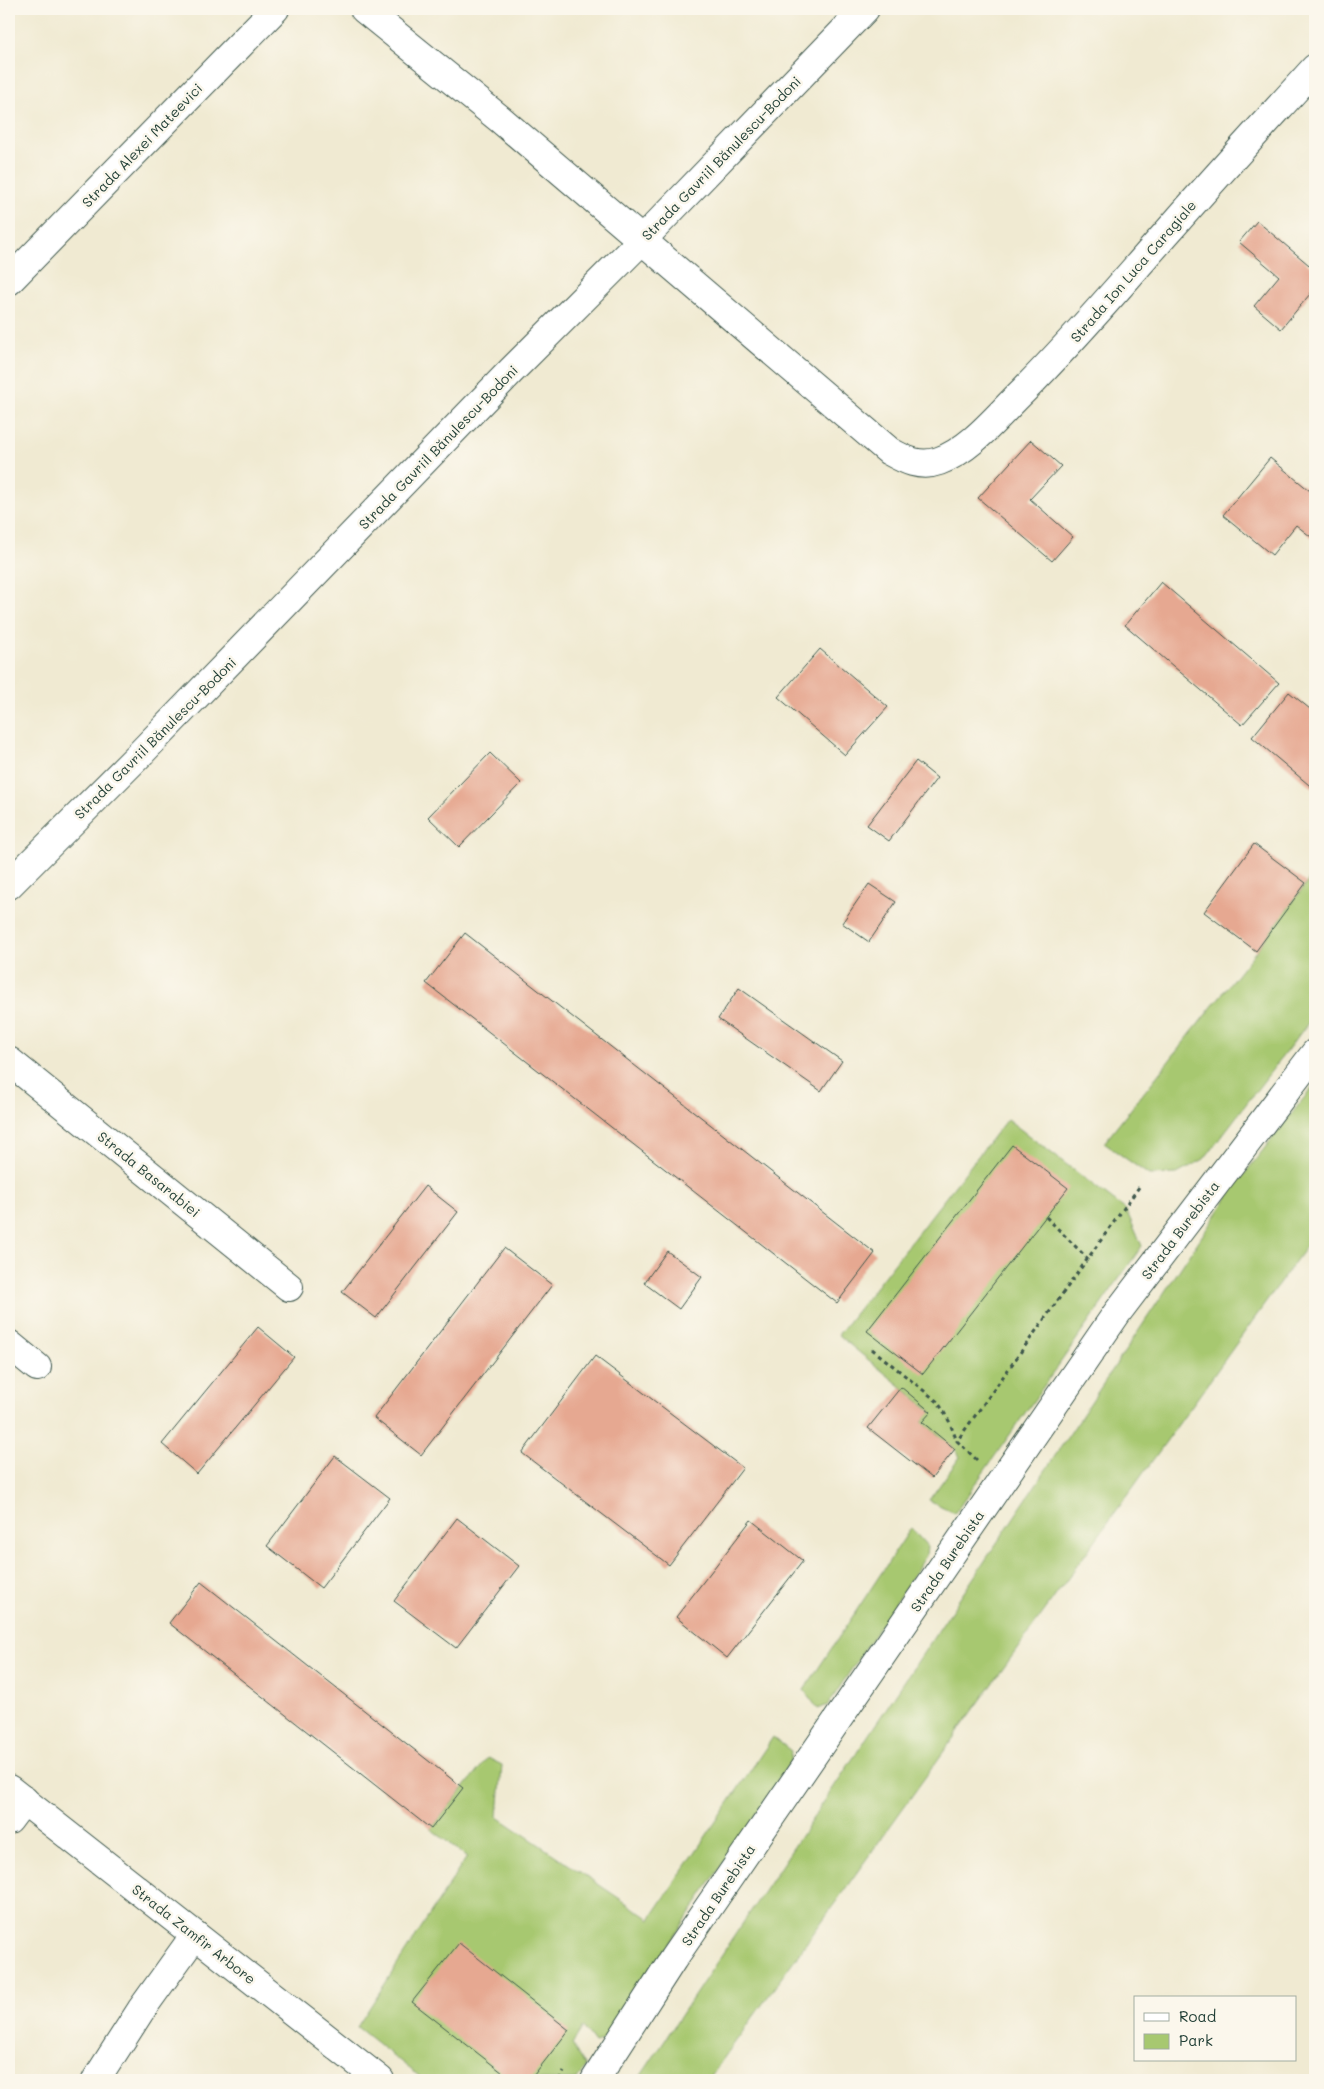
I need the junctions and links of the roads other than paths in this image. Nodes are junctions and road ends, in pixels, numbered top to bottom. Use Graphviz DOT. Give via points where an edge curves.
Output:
graph roads {
  1 [pos="275,9"];
  2 [pos="364,9"];
  3 [pos="865,9"];
  4 [pos="1315,68"];
  5 [pos="642,240"];
  6 [pos="9,282"];
  7 [pos="9,885"];
  8 [pos="1315,1053"];
  9 [pos="9,1061"];
  10 [pos="290,1286"];
  11 [pos="9,1344"];
  12 [pos="37,1367"];
  13 [pos="14,1803"];
  14 [pos="195,1935"];
  15 [pos="96,2080"];
  16 [pos="380,2080"];
  17 [pos="595,2080"];
  1 -- 6 [label="street, Strada Alexei Mateevici"];
  2 -- 5 [label="street"];
  3 -- 5 [label="street, Strada Gavriil Bănulescu-Bodoni"];
  4 -- 5 [label="street, Strada Ion Luca Caragiale" via="1062,352 972,440 939,461 914,463 889,451"];
  5 -- 7 [label="street, Strada Gavriil Bănulescu-Bodoni"];
  8 -- 17 [label="street, Strada Burebista" via="1117,1313 673,1960"];
  9 -- 10 [label="street, Strada Basarabiei"];
  11 -- 12 [label="street"];
  13 -- 14 [label="street, Strada Zamfir Arbore"];
  14 -- 15 [label="street"];
  14 -- 16 [label="street, Strada Zamfir Arbore"];
}
